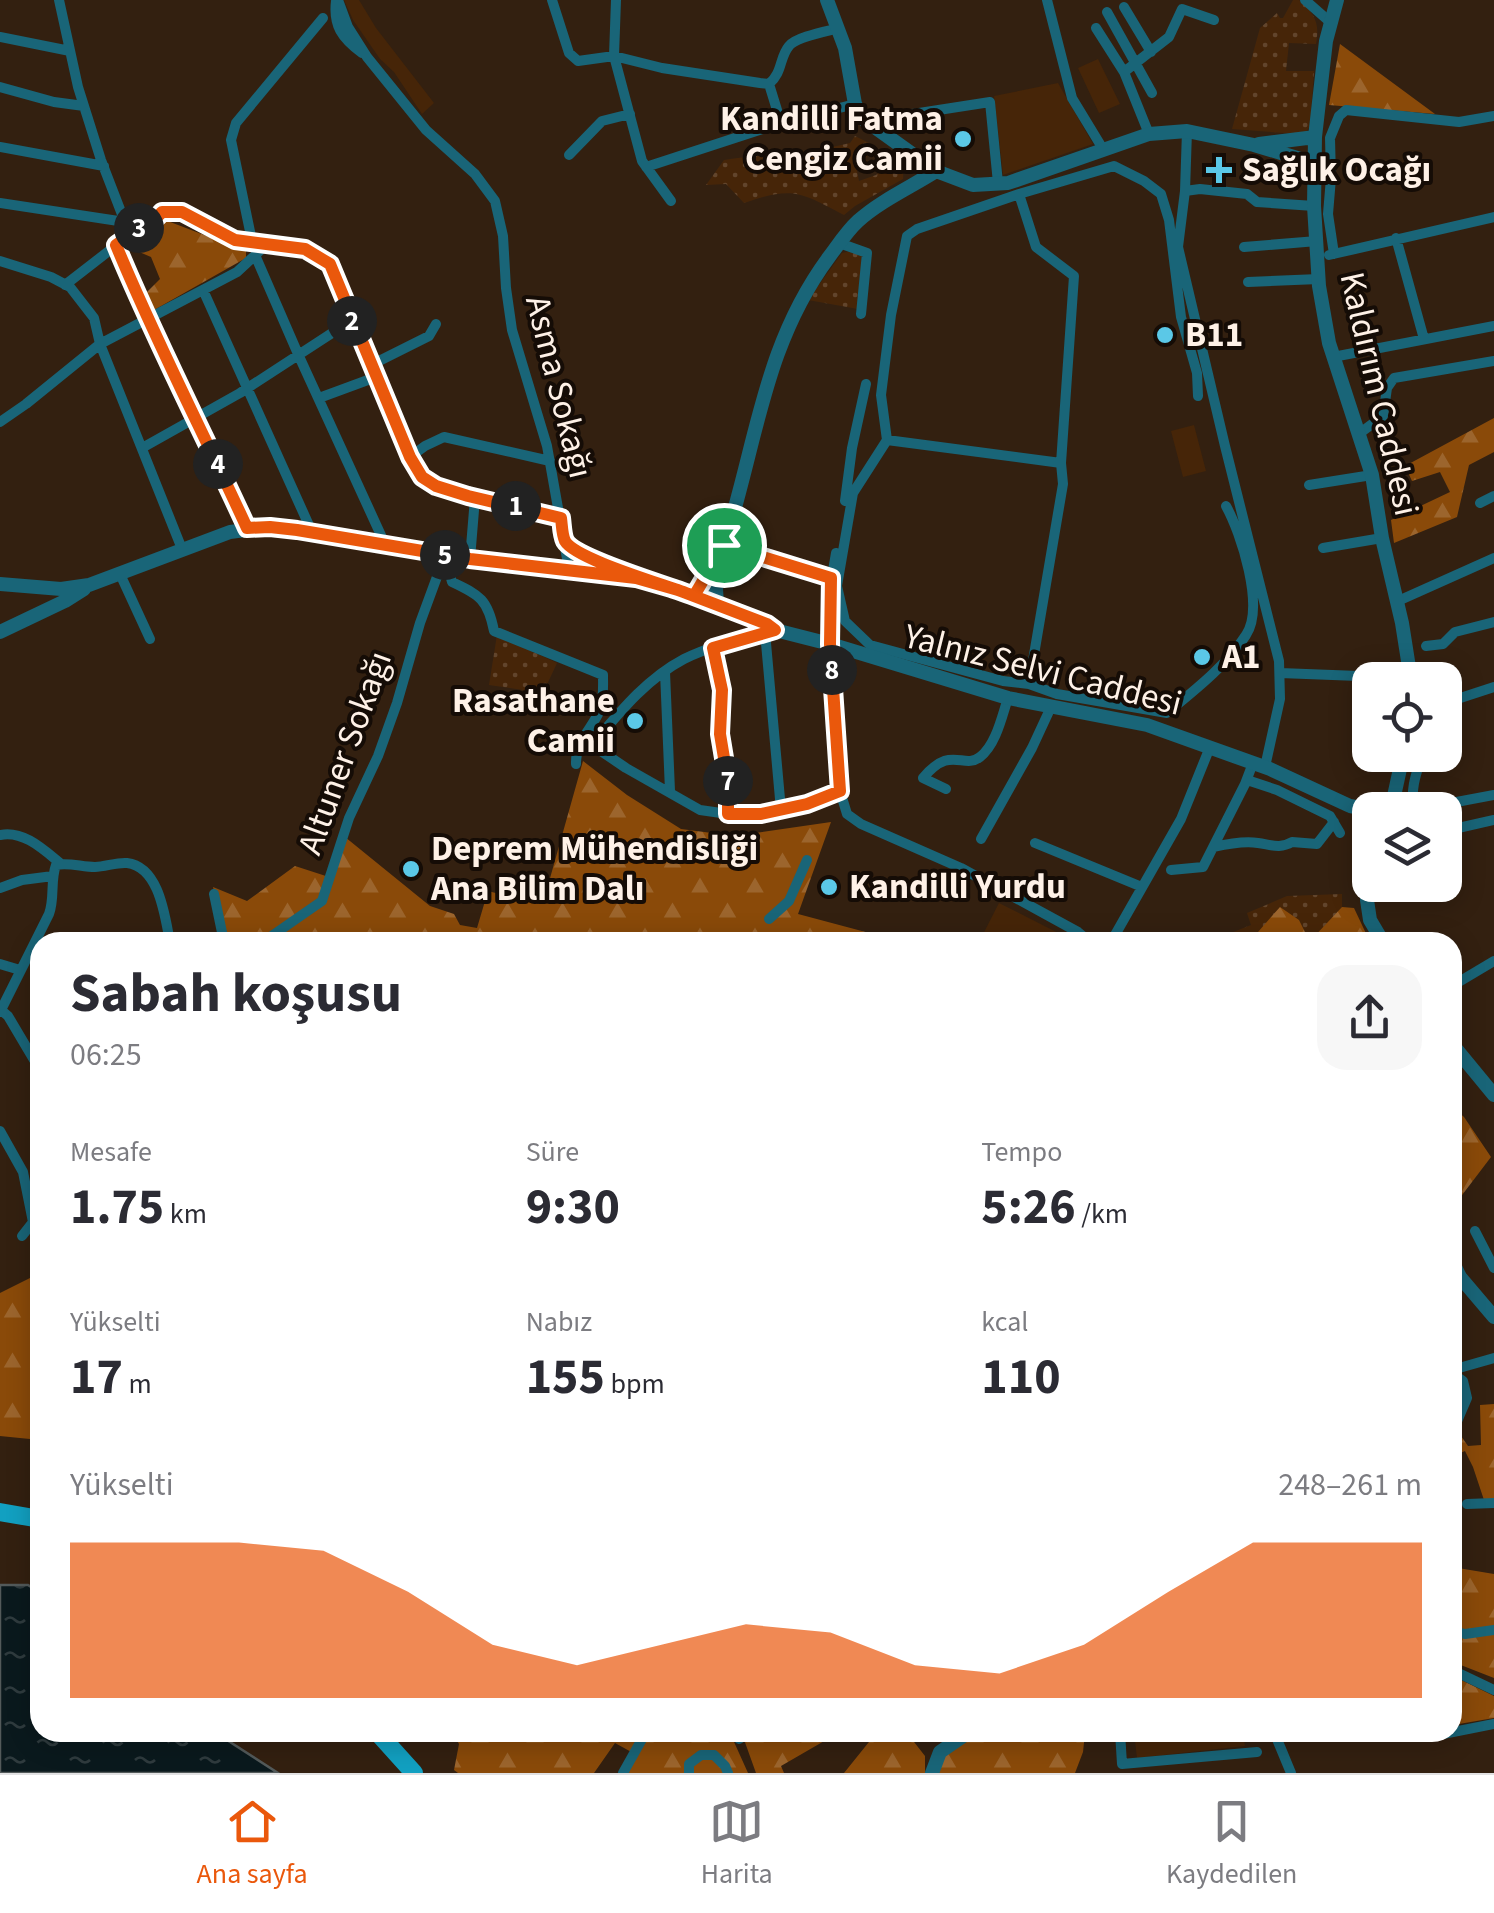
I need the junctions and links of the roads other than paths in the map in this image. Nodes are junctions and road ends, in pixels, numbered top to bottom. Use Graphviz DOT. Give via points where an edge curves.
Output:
graph roads {
  1 [pos="59,0"];
  2 [pos="337,0"];
  3 [pos="552,0"];
  4 [pos="616,0"];
  5 [pos="826,0"];
  6 [pos="1047,0"];
  7 [pos="1305,0"];
  8 [pos="1337,0"];
  9 [pos="1124,7"];
  10 [pos="1107,12"];
  11 [pos="323,18"];
  12 [pos="1214,20"];
  13 [pos="1330,22"];
  14 [pos="839,28"];
  15 [pos="1096,28"];
  16 [pos="0,37"];
  17 [pos="70,51"];
  18 [pos="1151,52"];
  19 [pos="614,56"];
  20 [pos="1135,63"];
  21 [pos="1124,72"];
  22 [pos="768,84"];
  23 [pos="0,87"];
  24 [pos="1152,93"];
  25 [pos="856,104"];
  26 [pos="84,106"];
  27 [pos="630,114"];
  28 [pos="1494,116"];
  29 [pos="781,123"];
  30 [pos="872,127"];
  31 [pos="1187,132"];
  32 [pos="1149,134"];
  33 [pos="1316,137"];
  34 [pos="1254,145"];
  35 [pos="0,147"];
  36 [pos="1103,149"];
  37 [pos="569,155"];
  38 [pos="1314,162"];
  39 [pos="104,166"];
  40 [pos="646,167"];
  41 [pos="936,172"];
  42 [pos="998,184"];
  43 [pos="1184,191"];
  44 [pos="1019,194"];
  45 [pos="670,201"];
  46 [pos="0,203"];
  47 [pos="1314,206"];
  48 [pos="1494,217"];
  49 [pos="125,222"];
  50 [pos="127,236"];
  51 [pos="1396,238"];
  52 [pos="252,241"];
  53 [pos="1316,241"];
  54 [pos="840,243"];
  55 [pos="266,244"];
  56 [pos="116,245"];
  57 [pos="1244,247"];
  58 [pos="1334,254"];
  59 [pos="255,255"];
  60 [pos="1317,258"];
  61 [pos="0,261"];
  62 [pos="1319,279"];
  63 [pos="1248,282"];
  64 [pos="65,284"];
  65 [pos="203,290"];
  66 [pos="860,314"];
  67 [pos="147,320"];
  68 [pos="352,320"];
  69 [pos="436,324"];
  70 [pos="1494,326"];
  71 [pos="1424,339"];
  72 [pos="100,344"];
  73 [pos="298,354"];
  74 [pos="1333,357"];
  75 [pos="1494,361"];
  76 [pos="371,365"];
  77 [pos="376,378"];
  78 [pos="866,384"];
  79 [pos="248,388"];
  80 [pos="1198,396"];
  81 [pos="319,398"];
  82 [pos="196,418"];
  83 [pos="0,422"];
  84 [pos="1360,433"];
  85 [pos="887,440"];
  86 [pos="142,448"];
  87 [pos="410,457"];
  88 [pos="550,462"];
  89 [pos="1062,463"];
  90 [pos="1372,475"];
  91 [pos="1309,485"];
  92 [pos="1494,496"];
  93 [pos="475,498"];
  94 [pos="1480,503"];
  95 [pos="1226,506"];
  96 [pos="561,518"];
  97 [pos="247,528"];
  98 [pos="312,532"];
  99 [pos="1382,538"];
  100 [pos="564,540"];
  101 [pos="385,544"];
  102 [pos="724,545"];
  103 [pos="1323,548"];
  104 [pos="182,549"];
  105 [pos="445,555"];
  106 [pos="1494,558"];
  107 [pos="470,559"];
  108 [pos="570,570"];
  109 [pos="120,574"];
  110 [pos="636,578"];
  111 [pos="831,578"];
  112 [pos="0,584"];
  113 [pos="89,585"];
  114 [pos="39,588"];
  115 [pos="694,596"];
  116 [pos="1398,601"];
  117 [pos="717,604"];
  118 [pos="34,615"];
  119 [pos="1494,622"];
  120 [pos="770,631"];
  121 [pos="0,632"];
  122 [pos="150,639"];
  123 [pos="830,644"];
  124 [pos="1426,646"];
  125 [pos="713,648"];
  126 [pos="1408,662"];
  127 [pos="665,672"];
  128 [pos="1280,672"];
  129 [pos="1352,676"];
  130 [pos="1028,684"];
  131 [pos="1494,687"];
  132 [pos="1462,697"];
  133 [pos="1008,698"];
  134 [pos="1051,707"];
  135 [pos="1210,747"];
  136 [pos="576,764"];
  137 [pos="1259,765"];
  138 [pos="1247,780"];
  139 [pos="946,789"];
  140 [pos="670,791"];
  141 [pos="840,791"];
  142 [pos="1494,795"];
  143 [pos="1462,801"];
  144 [pos="1352,807"];
  145 [pos="782,810"];
  146 [pos="728,814"];
  147 [pos="1494,820"];
  148 [pos="1462,828"];
  149 [pos="0,835"];
  150 [pos="981,839"];
  151 [pos="1035,842"];
  152 [pos="1214,847"];
  153 [pos="807,860"];
  154 [pos="60,863"];
  155 [pos="1172,870"];
  156 [pos="53,876"];
  157 [pos="0,888"];
  158 [pos="1142,888"];
  159 [pos="214,894"];
  160 [pos="1367,902"];
  161 [pos="769,919"];
  162 [pos="40,932"];
  163 [pos="167,932"];
  164 [pos="222,932"];
  165 [pos="277,932"];
  166 [pos="1078,932"];
  167 [pos="1118,932"];
  168 [pos="1377,932"];
  169 [pos="30,951"];
  170 [pos="1494,961"];
  171 [pos="0,964"];
  172 [pos="20,970"];
  173 [pos="1462,980"];
  174 [pos="1,1011"];
  175 [pos="30,1053"];
  176 [pos="1462,1056"];
  177 [pos="1494,1096"];
  178 [pos="0,1131"];
  179 [pos="30,1210"];
  180 [pos="30,1225"];
  181 [pos="1475,1231"];
  182 [pos="22,1236"];
  183 [pos="1494,1268"];
  184 [pos="1462,1279"];
  185 [pos="1494,1318"];
  186 [pos="1494,1358"];
  187 [pos="1462,1368"];
  188 [pos="1462,1380"];
  189 [pos="1462,1408"];
  190 [pos="1494,1502"];
  191 [pos="1467,1504"];
  192 [pos="0,1509"];
  193 [pos="30,1517"];
  194 [pos="1494,1630"];
  195 [pos="1462,1633"];
  196 [pos="1462,1675"];
  197 [pos="1494,1690"];
  198 [pos="1494,1724"];
  199 [pos="1462,1730"];
  200 [pos="386,1742"];
  201 [pos="640,1742"];
  202 [pos="955,1742"];
  203 [pos="1121,1742"];
  204 [pos="1278,1742"];
  205 [pos="1257,1752"];
  206 [pos="1122,1769"];
  207 [pos="412,1772"];
  208 [pos="623,1773"];
  209 [pos="688,1773"];
  210 [pos="728,1773"];
  211 [pos="932,1773"];
  212 [pos="1291,1773"];
  1 -- 17 [label="street"];
  2 -- 88 [label="street, Asma Sokağı" via="340,34 494,201 512,330"];
  3 -- 19 [label="street" via="569,53 578,61"];
  4 -- 19 [label="street"];
  5 -- 14 [label="street"];
  6 -- 36 [label="street" via="1072,98"];
  7 -- 13 [label="street"];
  8 -- 13 [label="street, Kaldırım Caddesi"];
  9 -- 18 [label="street"];
  10 -- 20 [label="street"];
  11 -- 52 [label="street" via="236,123 231,140"];
  12 -- 18 [label="street" via="1182,10 1170,37"];
  13 -- 33 [label="street, Kaldırım Caddesi"];
  14 -- 22 [label="street" via="789,46"];
  14 -- 25 [label="street"];
  15 -- 21 [label="street"];
  16 -- 17 [label="street"];
  17 -- 26 [label="street"];
  18 -- 20 [label="street"];
  19 -- 22 [label="street"];
  19 -- 27 [label="street"];
  20 -- 21 [label="street"];
  20 -- 24 [label="street"];
  21 -- 32 [label="street"];
  22 -- 29 [label="street"];
  23 -- 26 [label="street"];
  25 -- 29 [label="street"];
  25 -- 30 [label="street"];
  26 -- 39 [label="street"];
  27 -- 37 [label="street" via="602,121"];
  27 -- 40 [label="street"];
  28 -- 58 [label="street" via="1459,122 1346,110 1339,116 1330,138"];
  29 -- 40 [label="street"];
  30 -- 41 [label="street"];
  30 -- 42 [label="street" via="902,115 990,102"];
  31 -- 32 [label="street"];
  31 -- 34 [label="street"];
  31 -- 43 [label="street"];
  32 -- 36 [label="street"];
  33 -- 34 [label="street"];
  33 -- 38 [label="street, Kaldırım Caddesi"];
  34 -- 38 [label="street"];
  35 -- 39 [label="street"];
  36 -- 42 [label="street"];
  38 -- 47 [label="street, Kaldırım Caddesi"];
  39 -- 49 [label="street"];
  40 -- 45 [label="street"];
  41 -- 42 [label="street" via="972,185"];
  41 -- 54 [label="street" via="864,216"];
  43 -- 47 [label="street"];
  43 -- 128 [label="street" via="1178,248"];
  44 -- 80 [label="street" via="1114,166 1161,194"];
  44 -- 85 [label="street" via="907,236 881,395"];
  44 -- 89 [label="street" via="1036,248 1074,276"];
  46 -- 49 [label="street"];
  47 -- 53 [label="street, Kaldırım Caddesi"];
  48 -- 51 [label="street"];
  49 -- 50 [label="street"];
  50 -- 52 [label="street" via="162,212 182,212 235,240"];
  50 -- 56 [label="street"];
  51 -- 58 [label="street"];
  51 -- 71 [label="street"];
  52 -- 55 [label="street"];
  53 -- 57 [label="street"];
  53 -- 60 [label="street, Kaldırım Caddesi"];
  54 -- 66 [label="street" via="867,253"];
  54 -- 102 [label="street" via="780,342"];
  55 -- 59 [label="street"];
  55 -- 68 [label="street" via="305,249 330,264"];
  56 -- 64 [label="street"];
  56 -- 67 [label="street"];
  58 -- 60 [label="street"];
  59 -- 65 [label="street"];
  59 -- 73 [label="street"];
  60 -- 62 [label="street, Kaldırım Caddesi"];
  61 -- 64 [label="street"];
  62 -- 63 [label="street"];
  62 -- 74 [label="street, Kaldırım Caddesi"];
  64 -- 72 [label="street" via="94,318"];
  65 -- 67 [label="street"];
  65 -- 79 [label="street"];
  67 -- 72 [label="street"];
  67 -- 82 [label="street"];
  68 -- 73 [label="street"];
  68 -- 76 [label="street"];
  69 -- 76 [label="street" via="429,336"];
  70 -- 71 [label="street"];
  71 -- 74 [label="street"];
  72 -- 83 [label="street"];
  72 -- 86 [label="street"];
  73 -- 79 [label="street"];
  73 -- 81 [label="street"];
  74 -- 84 [label="street, Kaldırım Caddesi"];
  75 -- 84 [label="street" via="1394,378 1383,416"];
  76 -- 77 [label="street"];
  77 -- 81 [label="street"];
  77 -- 87 [label="street"];
  78 -- 111 [label="street"];
  79 -- 82 [label="street"];
  79 -- 98 [label="street"];
  81 -- 101 [label="street"];
  82 -- 86 [label="street"];
  82 -- 97 [label="street"];
  84 -- 90 [label="street, Kaldırım Caddesi"];
  85 -- 89 [label="street"];
  85 -- 130 [label="street" via="853,492 837,586 844,621 870,645"];
  86 -- 104 [label="street"];
  87 -- 88 [label="street" via="444,438"];
  87 -- 93 [label="street" via="436,486"];
  88 -- 96 [label="street, Asma Sokağı"];
  89 -- 130 [label="street"];
  90 -- 91 [label="street"];
  90 -- 99 [label="street, Kaldırım Caddesi"];
  92 -- 94 [label="street"];
  93 -- 96 [label="street"];
  93 -- 107 [label="street"];
  95 -- 130 [label="street" via="1251,588 1249,632 1192,692 1168,712"];
  96 -- 100 [label="street, Asma Sokağı"];
  97 -- 98 [label="street, Yalnız Selvi Caddesi"];
  97 -- 104 [label="street"];
  98 -- 101 [label="street, Yalnız Selvi Caddesi"];
  99 -- 103 [label="street"];
  99 -- 116 [label="street, Kaldırım Caddesi"];
  100 -- 108 [label="street, Asma Sokağı"];
  100 -- 110 [label="street" via="579,554"];
  101 -- 105 [label="street, Yalnız Selvi Caddesi"];
  102 -- 111 [label="street"];
  102 -- 115 [label="street"];
  102 -- 117 [label="street"];
  104 -- 109 [label="street"];
  105 -- 107 [label="street, Yalnız Selvi Caddesi"];
  105 -- 136 [label="street" via="452,582 480,595 494,631 602,676 600,710"];
  105 -- 165 [label="street, Altuner Sokağı" via="322,901"];
  106 -- 116 [label="street"];
  107 -- 108 [label="street, Yalnız Selvi Caddesi"];
  108 -- 110 [label="street, Yalnız Selvi Caddesi"];
  109 -- 113 [label="street"];
  109 -- 122 [label="street"];
  110 -- 115 [label="street, Yalnız Selvi Caddesi"];
  111 -- 123 [label="street"];
  112 -- 114 [label="street"];
  113 -- 114 [label="street"];
  113 -- 118 [label="street"];
  114 -- 118 [label="street" via="42,603"];
  115 -- 117 [label="street, Yalnız Selvi Caddesi"];
  116 -- 126 [label="street, Kaldırım Caddesi"];
  117 -- 120 [label="street, Yalnız Selvi Caddesi"];
  118 -- 121 [label="street"];
  119 -- 124 [label="street"];
  120 -- 123 [label="street, Yalnız Selvi Caddesi"];
  120 -- 125 [label="street"];
  120 -- 145 [label="street"];
  123 -- 133 [label="street, Yalnız Selvi Caddesi"];
  123 -- 141 [label="street"];
  125 -- 127 [label="street"];
  125 -- 146 [label="street" via="722,690"];
  127 -- 140 [label="street"];
  127 -- 140 [label="street" via="592,745"];
  128 -- 129 [label="street"];
  128 -- 137 [label="street" via="1280,699"];
  131 -- 132 [label="street"];
  133 -- 134 [label="street, Yalnız Selvi Caddesi"];
  133 -- 139 [label="street" via="980,758 936,763 923,778"];
  134 -- 135 [label="street, Yalnız Selvi Caddesi" via="1147,725"];
  134 -- 150 [label="street"];
  135 -- 137 [label="street, Yalnız Selvi Caddesi"];
  135 -- 158 [label="street" via="1181,819"];
  137 -- 138 [label="street"];
  137 -- 144 [label="street, Yalnız Selvi Caddesi"];
  138 -- 152 [label="street"];
  138 -- 152 [label="street" via="1330,816 1337,827 1317,844"];
  140 -- 146 [label="street" via="700,810"];
  141 -- 145 [label="street"];
  141 -- 166 [label="street" via="847,814 861,824 961,868"];
  142 -- 143 [label="street"];
  145 -- 146 [label="street"];
  147 -- 148 [label="street"];
  149 -- 154 [label="street" via="25,837"];
  151 -- 158 [label="street"];
  152 -- 155 [label="street" via="1204,867"];
  153 -- 161 [label="street" via="789,902"];
  154 -- 156 [label="street"];
  154 -- 163 [label="street" via="139,868 153,882"];
  156 -- 157 [label="street"];
  156 -- 162 [label="street"];
  158 -- 167 [label="street"];
  159 -- 164 [label="street"];
  160 -- 168 [label="street"];
  169 -- 172 [label="street"];
  170 -- 173 [label="street"];
  171 -- 172 [label="street"];
  172 -- 174 [label="street"];
  174 -- 175 [label="street"];
  176 -- 177 [label="street"];
  178 -- 179 [label="street" via="22,1172"];
  180 -- 182 [label="street"];
  181 -- 183 [label="street"];
  184 -- 185 [label="street"];
  186 -- 187 [label="street"];
  188 -- 189 [label="street"];
  190 -- 191 [label="street"];
  192 -- 193 [label="main road"];
  194 -- 195 [label="street"];
  196 -- 197 [label="street"];
  198 -- 199 [label="street"];
  200 -- 207 [label="main road"];
  201 -- 208 [label="street"];
  202 -- 211 [label="street" via="940,1752"];
  203 -- 206 [label="street"];
  204 -- 212 [label="street"];
  205 -- 206 [label="street"];
  209 -- 210 [label="street" via="701,1755 714,1755"];
}
